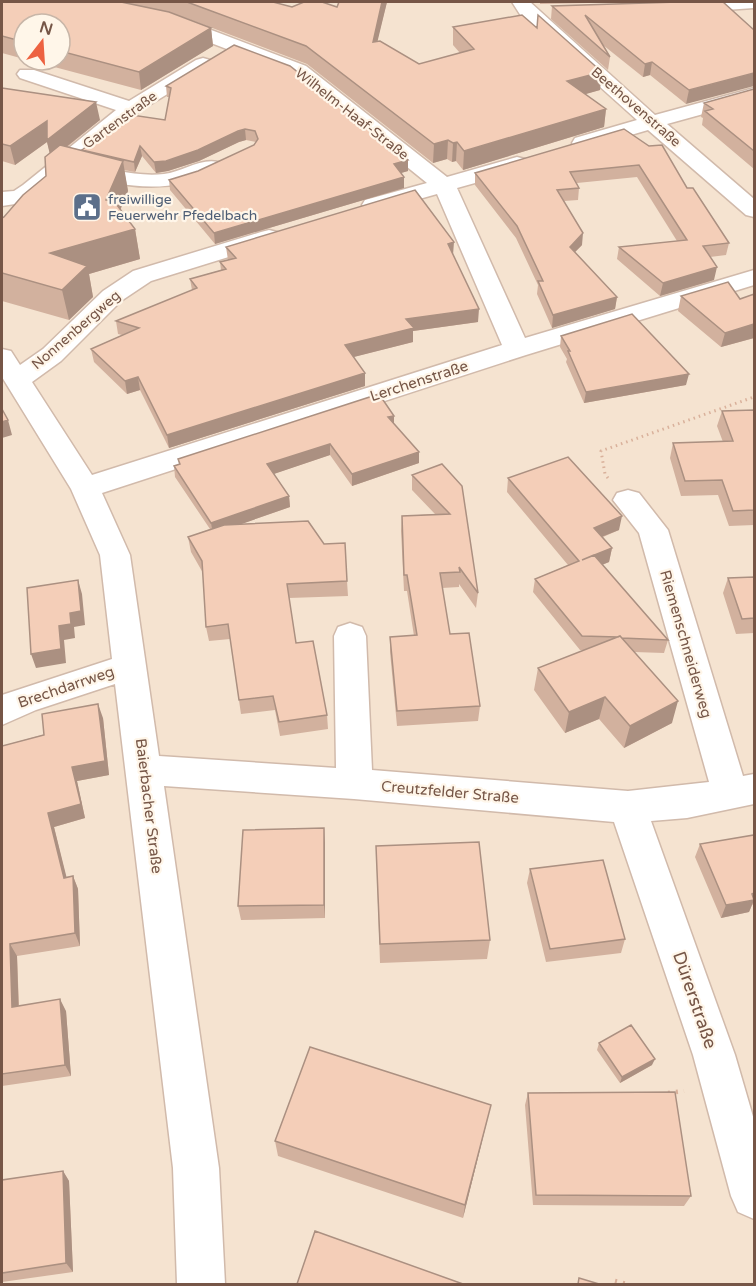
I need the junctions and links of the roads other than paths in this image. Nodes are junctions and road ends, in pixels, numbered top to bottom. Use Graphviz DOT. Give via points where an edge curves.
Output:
graph roads {
  1 [pos="84,2"];
  2 [pos="750,4"];
  3 [pos="524,7"];
  4 [pos="668,7"];
  5 [pos="551,11"];
  6 [pos="235,44"];
  7 [pos="27,74"];
  8 [pos="754,94"];
  9 [pos="131,108"];
  10 [pos="651,122"];
  11 [pos="559,151"];
  12 [pos="536,158"];
  13 [pos="226,159"];
  14 [pos="62,164"];
  15 [pos="445,186"];
  16 [pos="5,199"];
  17 [pos="356,210"];
  18 [pos="754,210"];
  19 [pos="19,221"];
  20 [pos="289,231"];
  21 [pos="754,277"];
  22 [pos="517,349"];
  23 [pos="9,368"];
  24 [pos="85,488"];
  25 [pos="628,500"];
  26 [pos="350,636"];
  27 [pos="131,666"];
  28 [pos="2,711"];
  29 [pos="145,770"];
  30 [pos="354,784"];
  31 [pos="743,792"];
  32 [pos="628,807"];
  33 [pos="754,1196"];
  34 [pos="201,1284"];
  1 -- 6 [label="street, Wilhelm-Haaf-Straße" via="178,24"];
  2 -- 4 [label="street"];
  3 -- 5 [label="street"];
  3 -- 10 [label="street, Beethovenstraße"];
  6 -- 9 [label="street, Gartenstraße"];
  6 -- 15 [label="street, Wilhelm-Haaf-Straße" via="299,70"];
  7 -- 9 [label="street"];
  8 -- 10 [label="street"];
  9 -- 14 [label="street, Gartenstraße"];
  10 -- 11 [label="street"];
  10 -- 18 [label="street, Beethovenstraße"];
  12 -- 15 [label="street"];
  13 -- 14 [label="street" via="195,174 138,183"];
  14 -- 16 [label="street, Gartenstraße" via="20,197"];
  15 -- 17 [label="street"];
  15 -- 22 [label="street, Wilhelm-Haaf-Straße"];
  16 -- 19 [label="street, Gartenstraße"];
  20 -- 23 [label="street, Nonnenbergweg" via="142,276 112,296 52,355"];
  21 -- 22 [label="street, Lerchenstraße"];
  22 -- 24 [label="street, Lerchenstraße"];
  23 -- 24 [label="street, Baierbacher Straße"];
  24 -- 27 [label="street, Baierbacher Straße" via="115,555"];
  25 -- 31 [label="street, Riemenschneiderweg" via="653,530"];
  26 -- 30 [label="street"];
  27 -- 28 [label="street, Brechdarrweg" via="24,699"];
  27 -- 29 [label="street, Baierbacher Straße"];
  29 -- 30 [label="street, Creutzfelder Straße"];
  29 -- 34 [label="street, Baierbacher Straße" via="196,1168"];
  30 -- 32 [label="street, Creutzfelder Straße"];
  31 -- 32 [label="street, Creutzfelder Straße"];
  32 -- 33 [label="street, Dürerstraße" via="714,1055"];
}
